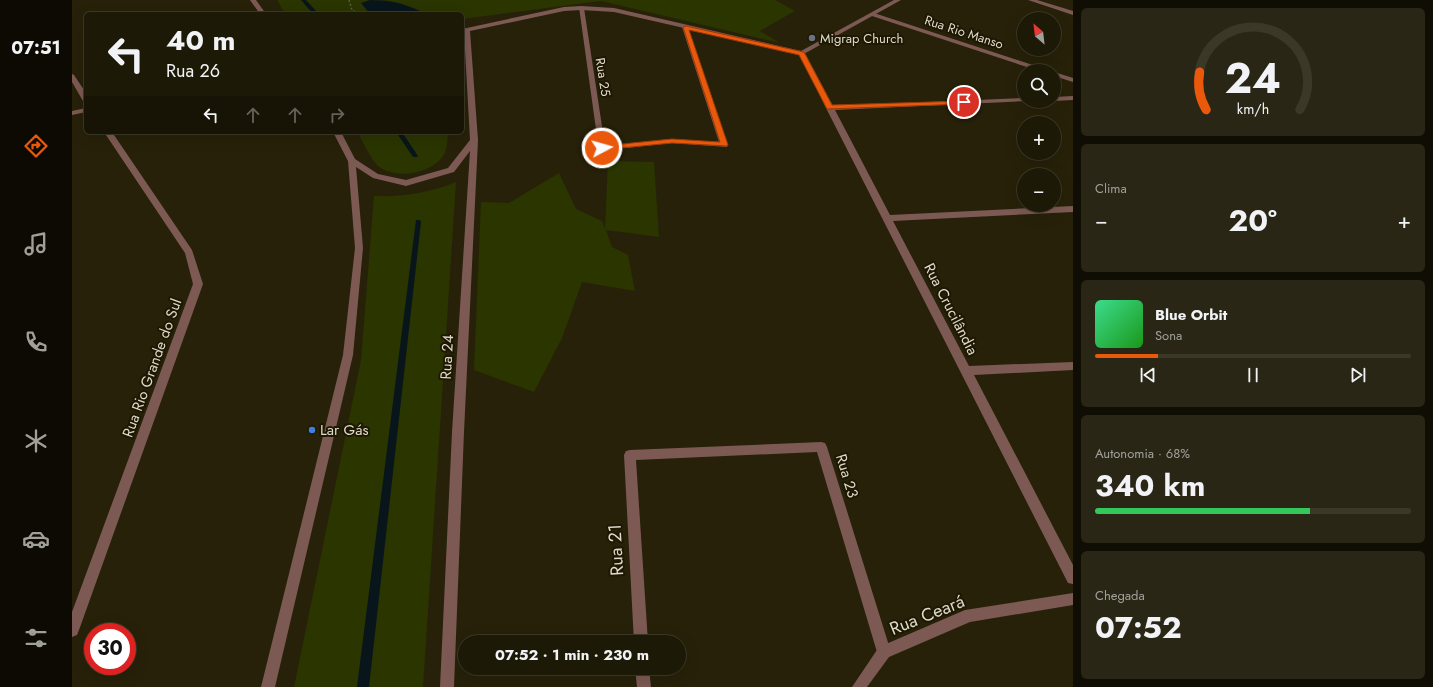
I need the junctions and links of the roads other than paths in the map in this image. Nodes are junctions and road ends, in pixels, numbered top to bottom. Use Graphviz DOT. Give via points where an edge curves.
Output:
graph roads {
  1 [pos="253,0"];
  2 [pos="898,0"];
  3 [pos="1031,0"];
  4 [pos="581,8"];
  5 [pos="262,12"];
  6 [pos="1073,13"];
  7 [pos="874,15"];
  8 [pos="686,27"];
  9 [pos="464,30"];
  10 [pos="802,53"];
  11 [pos="1024,64"];
  12 [pos="72,76"];
  13 [pos="1061,76"];
  14 [pos="1073,80"];
  15 [pos="84,96"];
  16 [pos="1073,98"];
  17 [pos="1061,99"];
  18 [pos="1017,100"];
  19 [pos="830,108"];
  20 [pos="84,110"];
  21 [pos="72,112"];
  22 [pos="109,134"];
  23 [pos="338,134"];
  24 [pos="474,140"];
  25 [pos="352,161"];
  26 [pos="1073,209"];
  27 [pos="887,218"];
  28 [pos="1073,366"];
  29 [pos="966,371"];
  30 [pos="630,456"];
  31 [pos="1073,578"];
  32 [pos="1073,599"];
  33 [pos="72,630"];
  34 [pos="641,635"];
  35 [pos="884,652"];
  36 [pos="643,675"];
  37 [pos="268,687"];
  38 [pos="447,687"];
  39 [pos="644,687"];
  40 [pos="859,687"];
  1 -- 5 [label="street"];
  2 -- 7 [label="street"];
  3 -- 6 [label="street"];
  4 -- 8 [label="street" via="614,10"];
  4 -- 8 [label="street, Rua 25" via="602,148 672,141 724,145"];
  4 -- 9 [label="street" via="564,9"];
  7 -- 10 [label="street"];
  7 -- 11 [label="street, Rua Rio Manso"];
  8 -- 10 [label="street"];
  9 -- 24 [label="street, Rua 24"];
  10 -- 19 [label="street, Rua Crucilândia"];
  12 -- 15 [label="street"];
  13 -- 14 [label="street"];
  16 -- 17 [label="street"];
  18 -- 19 [label="street"];
  19 -- 27 [label="street, Rua Crucilândia"];
  20 -- 21 [label="street"];
  22 -- 33 [label="street, Rua Rio Grande do Sul" via="189,252 198,284"];
  23 -- 25 [label="street"];
  24 -- 25 [label="street" via="451,170 406,183 376,176"];
  24 -- 38 [label="street, Rua 24"];
  25 -- 37 [label="street" via="359,248 348,355"];
  26 -- 27 [label="street"];
  27 -- 29 [label="street, Rua Crucilândia"];
  28 -- 29 [label="street"];
  29 -- 31 [label="street, Rua Crucilândia"];
  30 -- 34 [label="street, Rua 21"];
  30 -- 35 [label="street, Rua 23" via="821,447"];
  32 -- 35 [label="street, Rua Ceará" via="970,615"];
  35 -- 40 [label="street, Rua Ceará"];
  36 -- 39 [label="street"];
}
